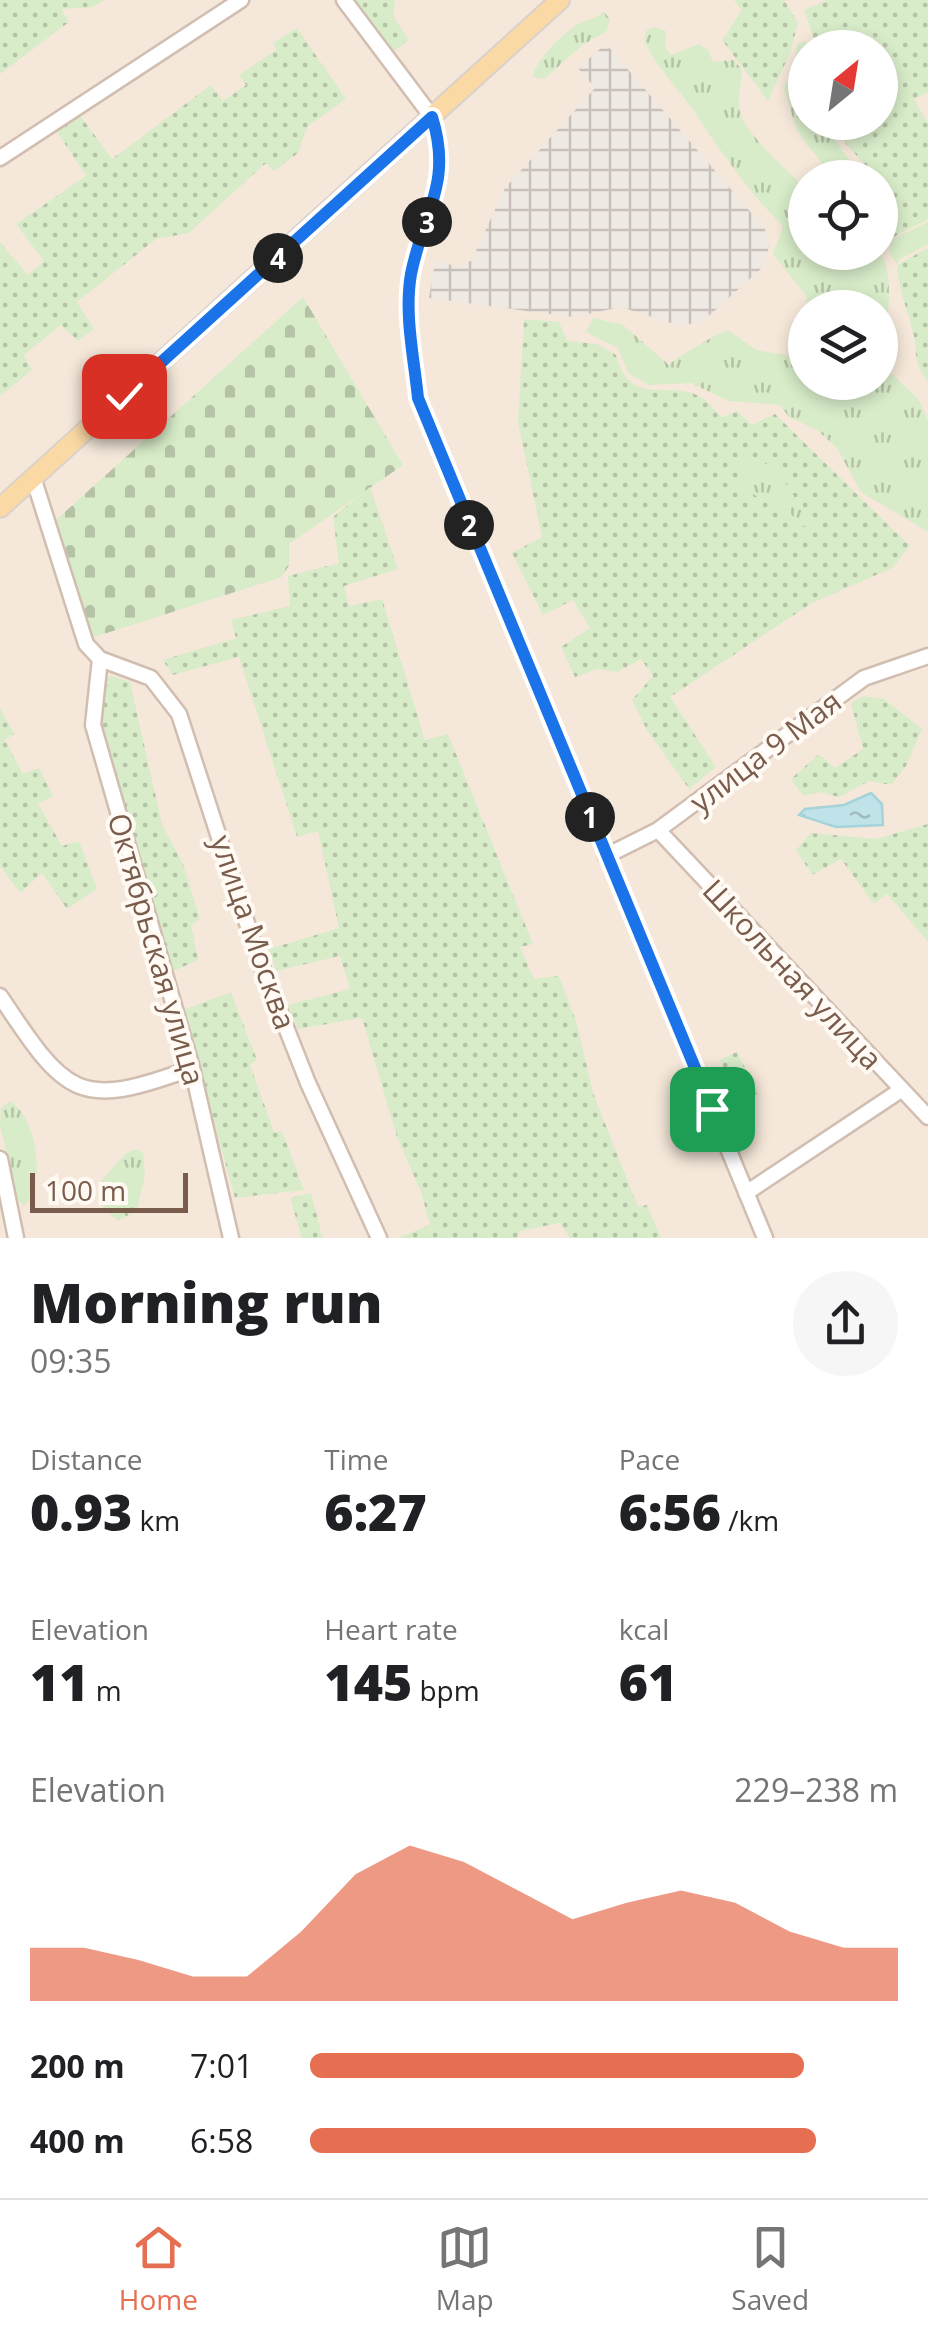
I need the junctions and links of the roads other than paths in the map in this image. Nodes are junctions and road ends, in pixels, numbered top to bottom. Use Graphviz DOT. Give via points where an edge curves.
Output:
graph roads {
  1 [pos="241,0"];
  2 [pos="344,0"];
  3 [pos="560,0"];
  4 [pos="432,117"];
  5 [pos="0,158"];
  6 [pos="33,477"];
  7 [pos="0,508"];
  8 [pos="928,656"];
  9 [pos="100,659"];
  10 [pos="658,830"];
  11 [pos="606,856"];
  12 [pos="0,996"];
  13 [pos="192,1068"];
  14 [pos="901,1090"];
  15 [pos="928,1117"];
  16 [pos="0,1159"];
  17 [pos="746,1193"];
  18 [pos="16,1238"];
  19 [pos="231,1238"];
  20 [pos="378,1238"];
  21 [pos="765,1238"];
  1 -- 5 [label="street"];
  2 -- 4 [label="street"];
  3 -- 4 [label="main road"];
  4 -- 6 [label="main road"];
  4 -- 11 [label="street" via="443,161 411,276 409,310 418,398"];
  6 -- 7 [label="main road"];
  6 -- 9 [label="street" via="86,644"];
  8 -- 10 [label="street, улица 9 Мая" via="849,688"];
  9 -- 13 [label="street, Октябрьская улица" via="93,725"];
  9 -- 20 [label="street, улица Москва" via="151,678 179,714 257,954"];
  10 -- 11 [label="street, улица 9 Мая"];
  10 -- 14 [label="street, Школьная улица"];
  11 -- 17 [label="street"];
  12 -- 13 [label="street" via="64,1078 84,1089 130,1091"];
  13 -- 19 [label="street, Октябрьская улица"];
  14 -- 15 [label="street, Школьная улица"];
  14 -- 17 [label="street"];
  16 -- 18 [label="street"];
  17 -- 21 [label="street"];
}
